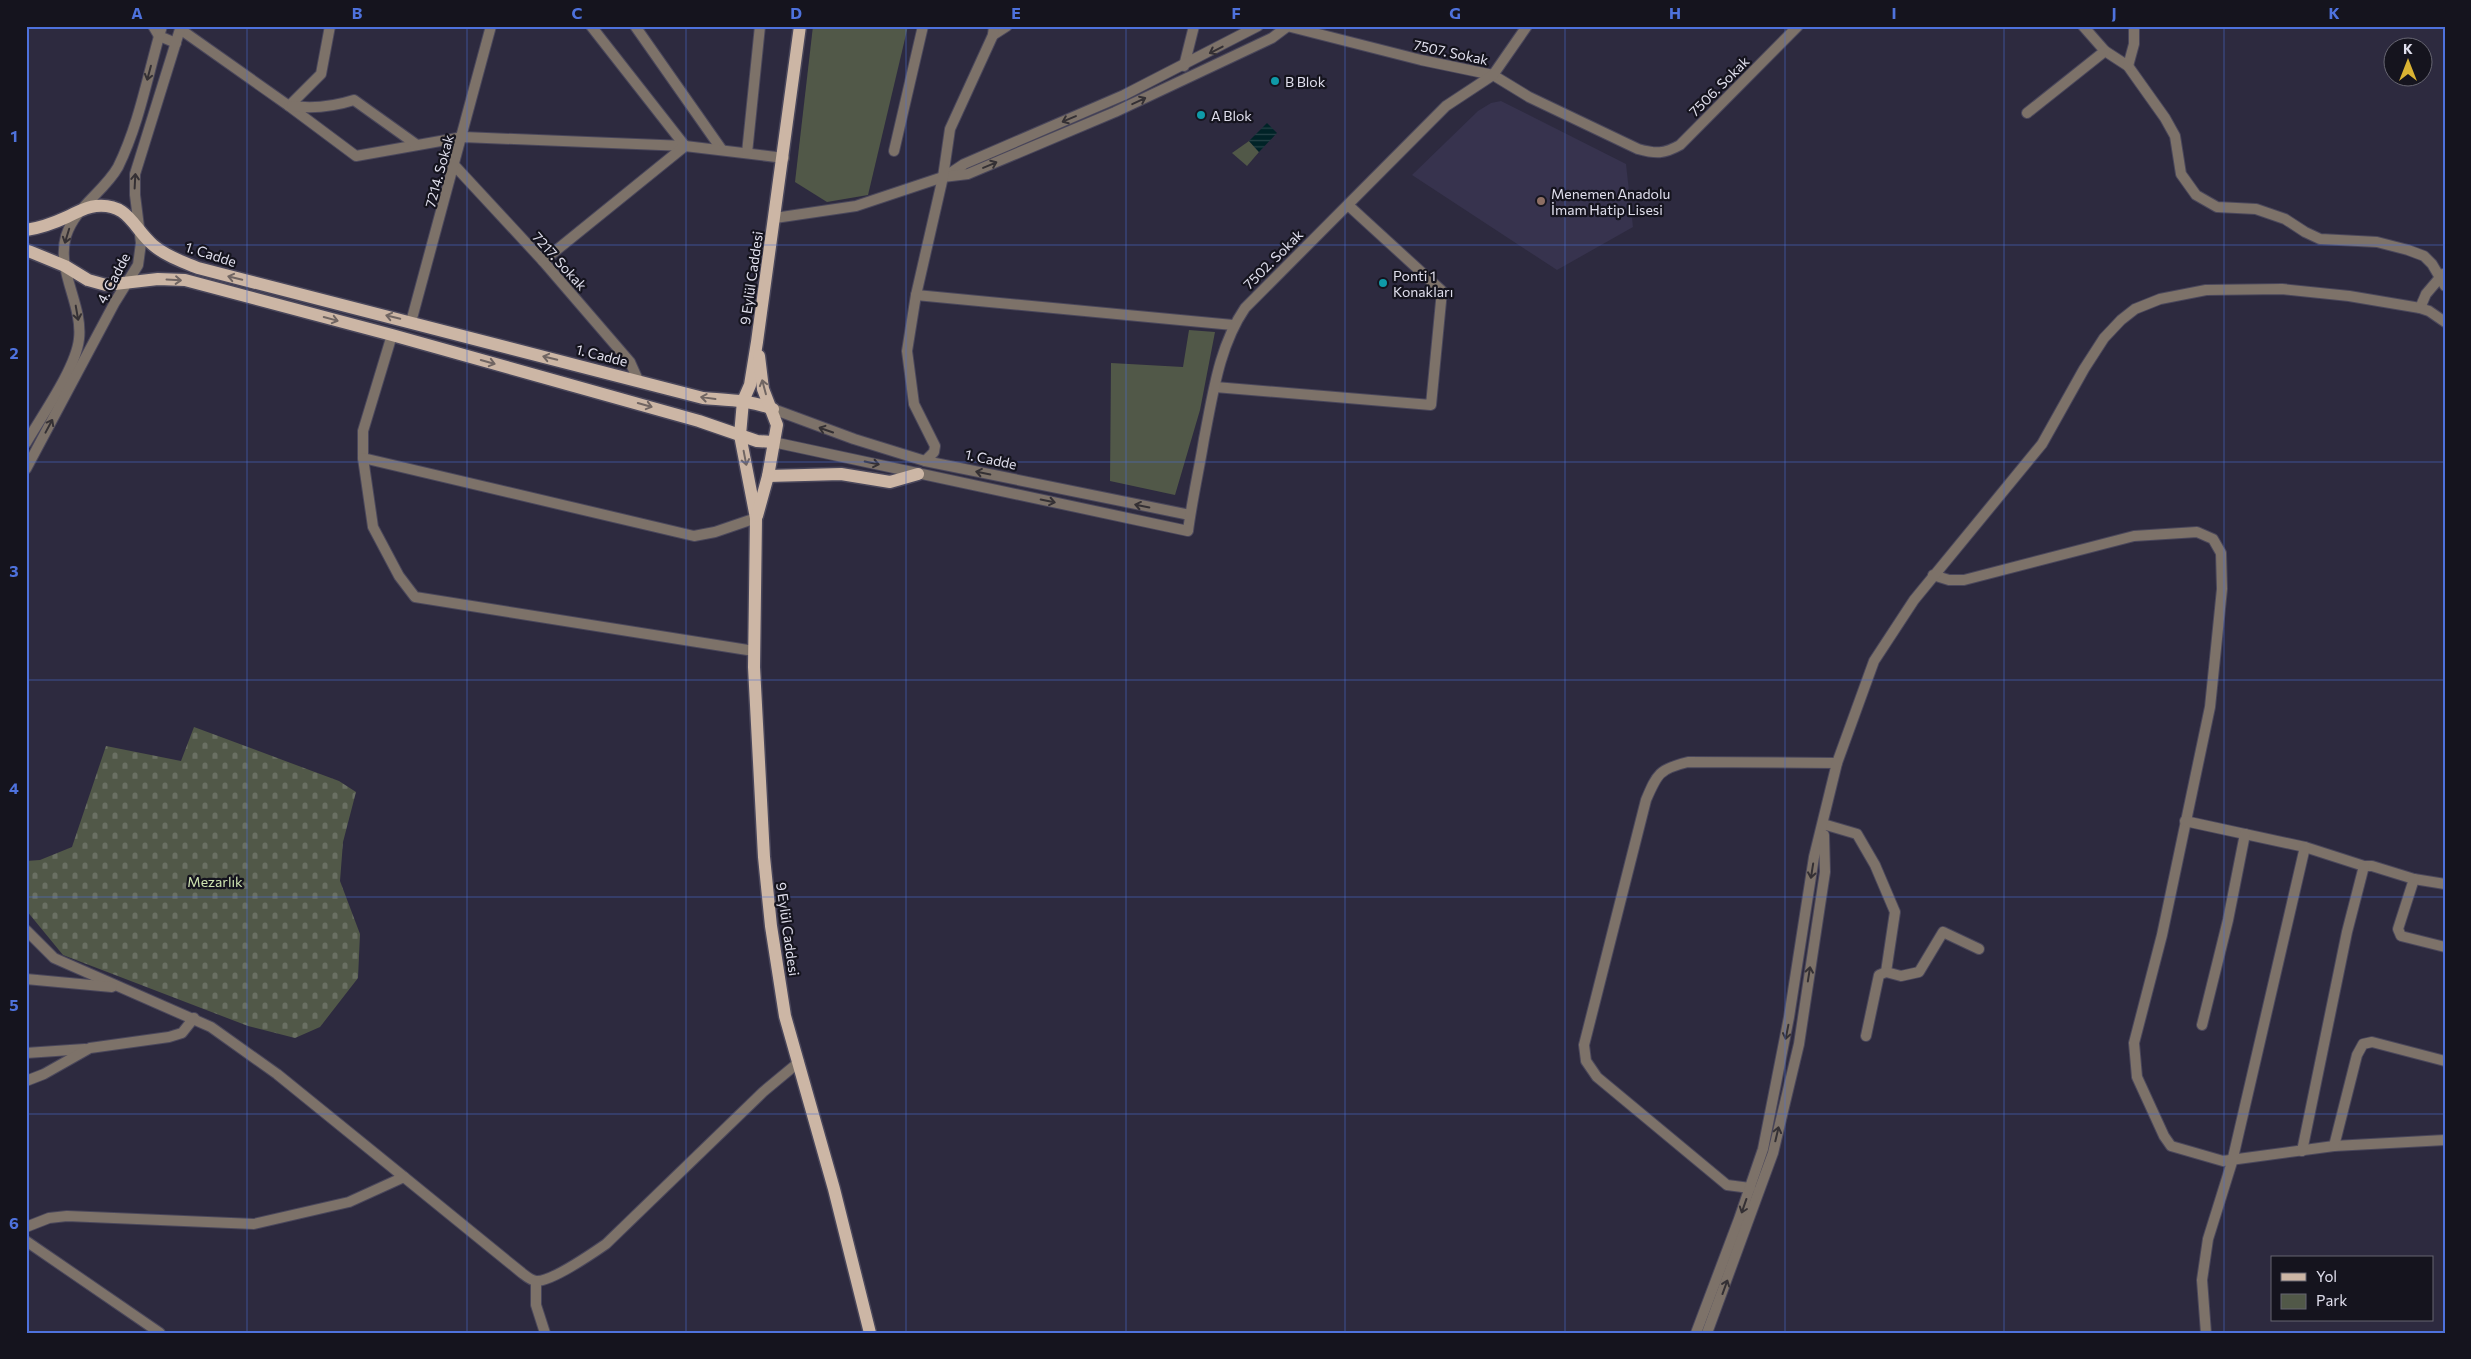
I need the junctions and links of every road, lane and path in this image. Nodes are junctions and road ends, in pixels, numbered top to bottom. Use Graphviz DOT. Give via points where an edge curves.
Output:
graph roads {
  1 [pos="153,26"];
  2 [pos="330,26"];
  3 [pos="491,26"];
  4 [pos="591,26"];
  5 [pos="635,26"];
  6 [pos="760,26"];
  7 [pos="800,26"];
  8 [pos="923,26"];
  9 [pos="1007,26"];
  10 [pos="1194,26"];
  11 [pos="1258,26"];
  12 [pos="1287,26"];
  13 [pos="1527,26"];
  14 [pos="1798,26"];
  15 [pos="2083,26"];
  16 [pos="2134,26"];
  17 [pos="181,28"];
  18 [pos="161,31"];
  19 [pos="993,31"];
  20 [pos="176,43"];
  21 [pos="2105,52"];
  22 [pos="1184,66"];
  23 [pos="2128,66"];
  24 [pos="1493,75"];
  25 [pos="289,106"];
  26 [pos="2027,113"];
  27 [pos="463,137"];
  28 [pos="417,145"];
  29 [pos="685,146"];
  30 [pos="722,150"];
  31 [pos="894,151"];
  32 [pos="747,153"];
  33 [pos="1654,153"];
  34 [pos="784,158"];
  35 [pos="455,166"];
  36 [pos="943,178"];
  37 [pos="1348,205"];
  38 [pos="82,210"];
  39 [pos="775,218"];
  40 [pos="26,230"];
  41 [pos="139,230"];
  42 [pos="26,250"];
  43 [pos="543,262"];
  44 [pos="65,266"];
  45 [pos="2441,281"];
  46 [pos="125,284"];
  47 [pos="916,295"];
  48 [pos="2420,308"];
  49 [pos="412,322"];
  50 [pos="2445,322"];
  51 [pos="1233,325"];
  52 [pos="392,335"];
  53 [pos="757,342"];
  54 [pos="638,380"];
  55 [pos="1214,387"];
  56 [pos="743,401"];
  57 [pos="773,409"];
  58 [pos="26,420"];
  59 [pos="38,423"];
  60 [pos="740,435"];
  61 [pos="773,442"];
  62 [pos="26,443"];
  63 [pos="363,458"];
  64 [pos="926,461"];
  65 [pos="26,469"];
  66 [pos="918,474"];
  67 [pos="768,476"];
  68 [pos="1190,515"];
  69 [pos="756,518"];
  70 [pos="1933,575"];
  71 [pos="754,651"];
  72 [pos="1837,763"];
  73 [pos="2185,821"];
  74 [pos="1823,824"];
  75 [pos="2245,834"];
  76 [pos="2305,847"];
  77 [pos="2364,866"];
  78 [pos="2414,879"];
  79 [pos="2445,884"];
  80 [pos="26,930"];
  81 [pos="2445,947"];
  82 [pos="1979,949"];
  83 [pos="1886,972"];
  84 [pos="26,979"];
  85 [pos="121,988"];
  86 [pos="194,1018"];
  87 [pos="2202,1025"];
  88 [pos="1866,1036"];
  89 [pos="90,1048"];
  90 [pos="26,1053"];
  91 [pos="2445,1061"];
  92 [pos="799,1062"];
  93 [pos="26,1081"];
  94 [pos="2445,1140"];
  95 [pos="2334,1146"];
  96 [pos="2302,1151"];
  97 [pos="2232,1162"];
  98 [pos="404,1177"];
  99 [pos="1750,1188"];
  100 [pos="26,1227"];
  101 [pos="26,1241"];
  102 [pos="536,1280"];
  103 [pos="160,1333"];
  104 [pos="545,1333"];
  105 [pos="870,1333"];
  106 [pos="1696,1333"];
  107 [pos="1708,1333"];
  108 [pos="2206,1333"];
  1 -- 18 [label="street"];
  2 -- 25 [label="street" via="320,74"];
  3 -- 27 [label="street, 7214. Sokak"];
  4 -- 29 [label="street"];
  5 -- 30 [label="street"];
  6 -- 32 [label="street"];
  7 -- 34 [label="main road, 9 Eylül Caddesi"];
  8 -- 31 [label="street"];
  9 -- 19 [label="street"];
  10 -- 22 [label="street"];
  11 -- 22 [label="street, one-way"];
  12 -- 24 [label="street, 7507. Sokak"];
  36 -- 12 [label="street, one-way" via="968,174 1115,112 1272,38"];
  13 -- 24 [label="street"];
  14 -- 33 [label="street, 7506. Sokak" via="1680,145 1666,153"];
  15 -- 21 [label="street"];
  16 -- 23 [label="street" via="2134,44"];
  17 -- 20 [label="street, 4. Cadde"];
  17 -- 25 [label="street"];
  18 -- 20 [label="street"];
  18 -- 38 [label="street, 4. Cadde, one-way" via="136,124 117,168"];
  19 -- 36 [label="street" via="950,129"];
  41 -- 20 [label="street, 4. Cadde, one-way" via="136,174"];
  21 -- 23 [label="street"];
  21 -- 26 [label="street"];
  22 -- 36 [label="street, one-way" via="964,164"];
  23 -- 45 [label="street" via="2165,118 2174,136 2181,174 2196,195 2218,207 2256,210 2285,219 2320,239 2377,242 2408,250 2424,256 2438,271"];
  24 -- 33 [label="street, 7507. Sokak" via="1530,97 1638,149"];
  24 -- 37 [label="street, 7502. Sokak" via="1446,106"];
  25 -- 28 [label="street" via="312,109 354,100"];
  25 -- 28 [label="street" via="356,156"];
  27 -- 28 [label="street"];
  27 -- 29 [label="street"];
  27 -- 35 [label="street, 7214. Sokak"];
  29 -- 30 [label="street"];
  29 -- 43 [label="street"];
  30 -- 32 [label="street"];
  32 -- 34 [label="street"];
  34 -- 39 [label="main road, 9 Eylül Caddesi"];
  35 -- 43 [label="street, 7217. Sokak"];
  35 -- 49 [label="street, 7214. Sokak"];
  36 -- 39 [label="street" via="856,206"];
  36 -- 47 [label="street"];
  37 -- 51 [label="street, 7502. Sokak" via="1245,308"];
  37 -- 55 [label="street" via="1442,291 1431,405"];
  38 -- 40 [label="main road, 1. Cadde"];
  38 -- 41 [label="main road, 1. Cadde" via="97,206 112,208 134,220"];
  38 -- 44 [label="street, 4. Cadde, one-way" via="71,223 65,239"];
  39 -- 53 [label="main road, 9 Eylül Caddesi"];
  41 -- 46 [label="street, 4. Cadde" via="142,243 140,257"];
  49 -- 41 [label="main road, 1. Cadde, one-way" via="198,268 154,246"];
  42 -- 44 [label="main road"];
  43 -- 54 [label="street, 7217. Sokak" via="630,362"];
  44 -- 46 [label="main road" via="97,284"];
  44 -- 59 [label="street, 4. Cadde, one-way" via="75,296 79,340 72,364"];
  45 -- 48 [label="street" via="2426,294"];
  46 -- 52 [label="main road, one-way" via="158,279 185,280"];
  65 -- 46 [label="street, 4. Cadde, one-way"];
  47 -- 51 [label="street"];
  47 -- 64 [label="street" via="907,351 914,404 935,446"];
  48 -- 50 [label="street"];
  48 -- 70 [label="street" via="2282,289 2206,290 2160,299 2136,309 2104,338 2042,444"];
  54 -- 49 [label="main road, 1. Cadde, one-way"];
  51 -- 55 [label="street, 7502. Sokak"];
  52 -- 60 [label="main road, one-way" via="699,420"];
  52 -- 63 [label="street" via="363,431"];
  53 -- 56 [label="main road, 9 Eylül Caddesi" via="750,385"];
  57 -- 53 [label="main road, 9 Eylül Caddesi, one-way" via="763,389"];
  56 -- 54 [label="main road, 1. Cadde, one-way" via="703,398"];
  55 -- 68 [label="street, 7502. Sokak"];
  56 -- 57 [label="main road, 1. Cadde"];
  56 -- 60 [label="main road, 9 Eylül Caddesi"];
  57 -- 61 [label="main road, 9 Eylül Caddesi" via="777,425"];
  64 -- 57 [label="street, 1. Cadde, one-way"];
  58 -- 59 [label="street"];
  59 -- 62 [label="street, 4. Cadde"];
  60 -- 61 [label="main road"];
  60 -- 69 [label="main road, 9 Eylül Caddesi, one-way"];
  61 -- 66 [label="street, one-way"];
  61 -- 67 [label="main road, 9 Eylül Caddesi"];
  63 -- 69 [label="street" via="694,536"];
  63 -- 71 [label="street" via="373,527 399,576 415,597"];
  68 -- 64 [label="street, 1. Cadde, one-way"];
  66 -- 67 [label="main road" via="890,482 841,474"];
  66 -- 68 [label="street, 7502. Sokak, one-way" via="1188,531"];
  67 -- 69 [label="main road, 9 Eylül Caddesi"];
  69 -- 71 [label="main road, 9 Eylül Caddesi"];
  70 -- 72 [label="street" via="1874,661"];
  70 -- 73 [label="street" via="1964,580 2134,536 2198,532 2213,539 2218,545 2222,565 2215,669"];
  71 -- 92 [label="main road, 9 Eylül Caddesi" via="770,916 785,1016"];
  72 -- 74 [label="street"];
  72 -- 99 [label="street" via="1688,762 1668,767 1656,778 1646,800 1584,1045 1586,1061 1597,1078 1727,1185"];
  73 -- 75 [label="street"];
  73 -- 97 [label="street" via="2162,935 2134,1044 2135,1067 2171,1146"];
  74 -- 83 [label="street" via="1857,834 1875,865 1895,912"];
  74 -- 99 [label="street, one-way" via="1814,857 1789,1017 1763,1149"];
  107 -- 74 [label="street, one-way" via="1773,1153 1799,1044 1825,872"];
  75 -- 76 [label="street"];
  75 -- 87 [label="street"];
  76 -- 77 [label="street"];
  76 -- 97 [label="street"];
  77 -- 78 [label="street"];
  77 -- 96 [label="street" via="2347,932"];
  78 -- 79 [label="street"];
  78 -- 81 [label="street" via="2398,929 2400,936"];
  80 -- 85 [label="street" via="54,958"];
  82 -- 83 [label="street" via="1942,932 1919,972 1901,976"];
  83 -- 88 [label="street" via="1880,975"];
  84 -- 85 [label="street"];
  85 -- 86 [label="street"];
  86 -- 89 [label="street" via="182,1033 169,1037"];
  86 -- 98 [label="street" via="211,1026 277,1074"];
  89 -- 90 [label="street"];
  89 -- 93 [label="street"];
  91 -- 95 [label="street" via="2372,1042 2363,1044 2357,1055"];
  92 -- 102 [label="street" via="763,1092 606,1244 567,1268"];
  92 -- 105 [label="main road, 9 Eylül Caddesi"];
  94 -- 95 [label="street"];
  95 -- 96 [label="street"];
  96 -- 97 [label="street"];
  97 -- 108 [label="street" via="2212,1222 2204,1261 2202,1299"];
  98 -- 100 [label="street" via="349,1202 254,1224 67,1216 49,1218"];
  98 -- 102 [label="street" via="522,1273"];
  99 -- 106 [label="street, one-way"];
  101 -- 103 [label="street"];
  102 -- 104 [label="street" via="536,1305"];
}
